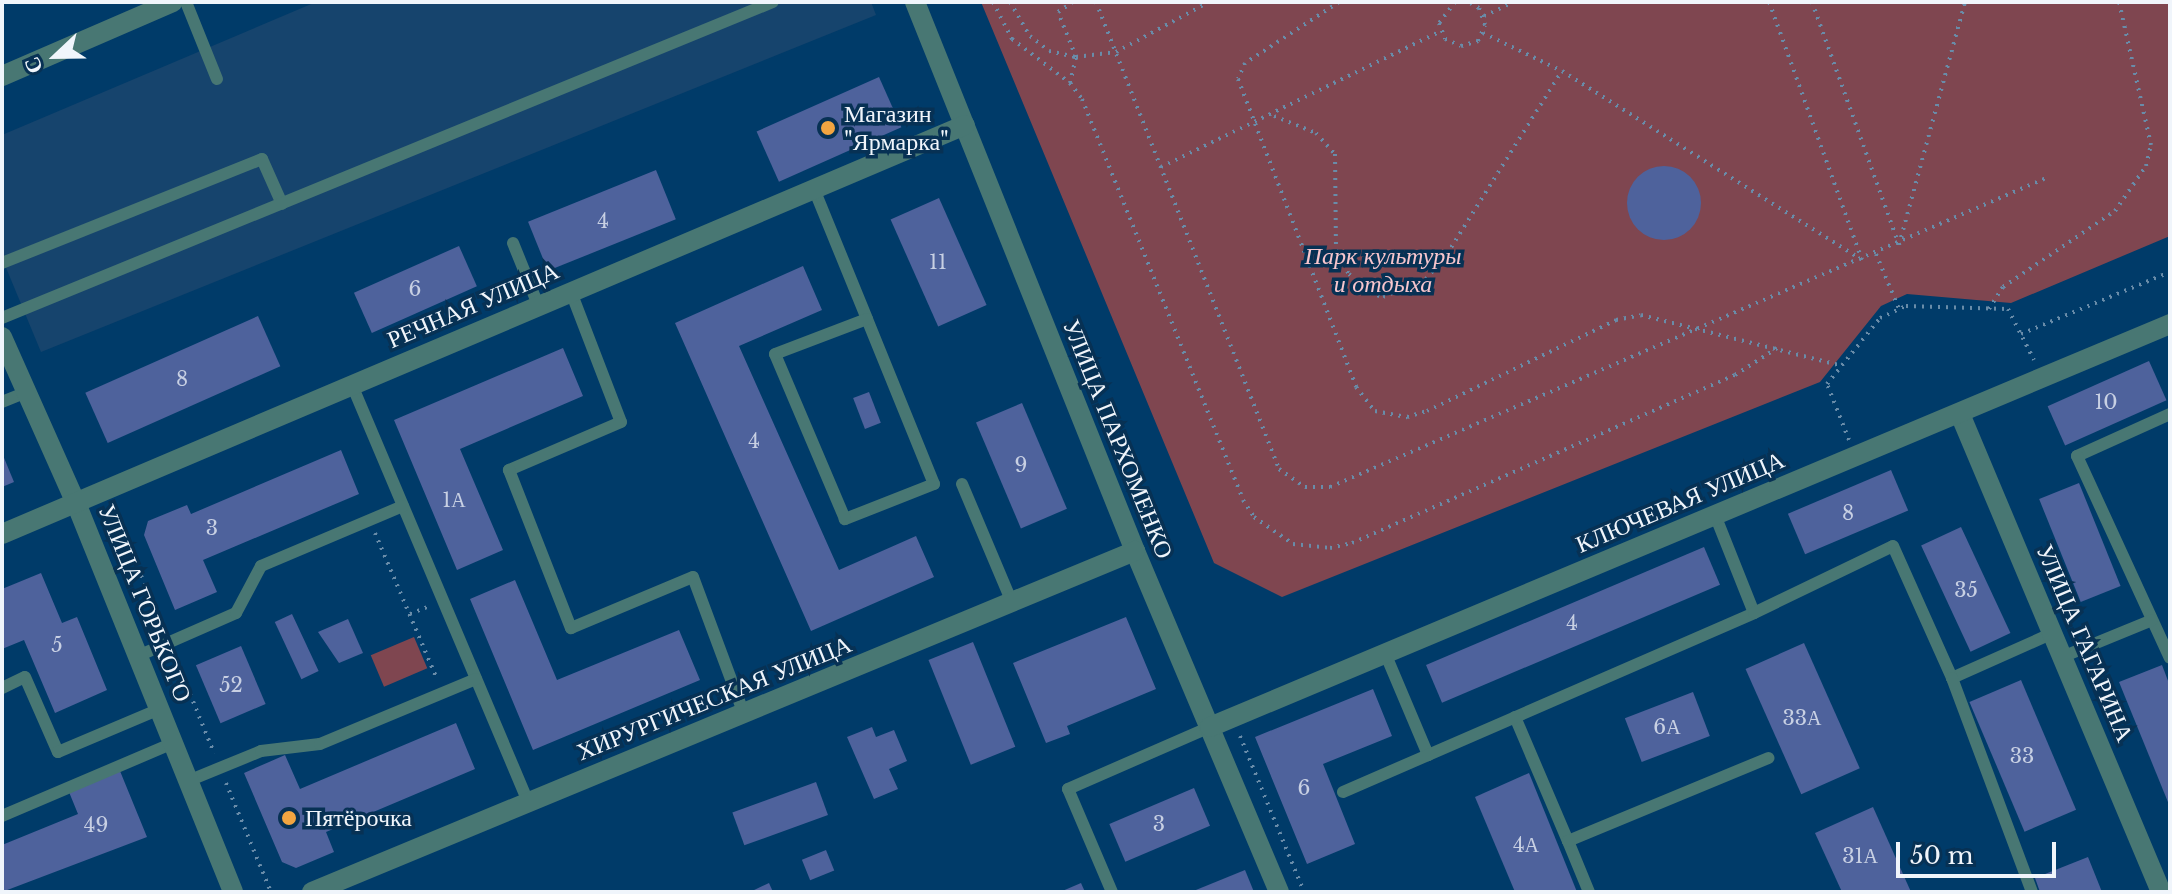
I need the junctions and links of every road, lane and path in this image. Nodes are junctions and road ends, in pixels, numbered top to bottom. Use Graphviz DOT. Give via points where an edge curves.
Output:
graph roads {
  1 [pos="173,2"];
  2 [pos="186,2"];
  3 [pos="773,2"];
  4 [pos="915,2"];
  5 [pos="993,2"];
  6 [pos="1073,2"];
  7 [pos="1096,2"];
  8 [pos="1209,2"];
  9 [pos="1339,2"];
  10 [pos="1455,2"];
  11 [pos="1468,2"];
  12 [pos="1514,2"];
  13 [pos="1769,2"];
  14 [pos="1812,2"];
  15 [pos="1965,2"];
  16 [pos="2119,2"];
  17 [pos="1012,3"];
  18 [pos="1484,16"];
  19 [pos="1441,31"];
  20 [pos="1483,33"];
  21 [pos="1116,52"];
  22 [pos="1076,57"];
  23 [pos="1562,71"];
  24 [pos="2,76"];
  25 [pos="217,79"];
  26 [pos="1070,83"];
  27 [pos="1274,116"];
  28 [pos="965,125"];
  29 [pos="1253,126"];
  30 [pos="1161,167"];
  31 [pos="2046,178"];
  32 [pos="814,189"];
  33 [pos="282,204"];
  34 [pos="513,243"];
  35 [pos="1899,245"];
  36 [pos="1876,254"];
  37 [pos="1862,260"];
  38 [pos="2,263"];
  39 [pos="2170,272"];
  40 [pos="571,292"];
  41 [pos="538,305"];
  42 [pos="1899,309"];
  43 [pos="1989,309"];
  44 [pos="2,318"];
  45 [pos="867,319"];
  46 [pos="2170,324"];
  47 [pos="1704,327"];
  48 [pos="2021,334"];
  49 [pos="2,337"];
  50 [pos="1777,348"];
  51 [pos="1842,366"];
  52 [pos="2038,368"];
  53 [pos="352,385"];
  54 [pos="24,393"];
  55 [pos="2,402"];
  56 [pos="1960,414"];
  57 [pos="2170,414"];
  58 [pos="1851,446"];
  59 [pos="962,484"];
  60 [pos="106,490"];
  61 [pos="76,503"];
  62 [pos="403,506"];
  63 [pos="1715,515"];
  64 [pos="370,520"];
  65 [pos="2,534"];
  66 [pos="1135,551"];
  67 [pos="1013,605"];
  68 [pos="1754,613"];
  69 [pos="2152,620"];
  70 [pos="2053,633"];
  71 [pos="168,643"];
  72 [pos="1385,653"];
  73 [pos="138,656"];
  74 [pos="2062,657"];
  75 [pos="2170,658"];
  76 [pos="1952,678"];
  77 [pos="476,679"];
  78 [pos="2,688"];
  79 [pos="443,692"];
  80 [pos="160,709"];
  81 [pos="744,714"];
  82 [pos="1515,717"];
  83 [pos="1210,727"];
  84 [pos="1253,731"];
  85 [pos="173,743"];
  86 [pos="1428,755"];
  87 [pos="1768,758"];
  88 [pos="220,767"];
  89 [pos="188,781"];
  90 [pos="1343,792"];
  91 [pos="528,802"];
  92 [pos="2,816"];
  93 [pos="1568,841"];
  94 [pos="233,892"];
  95 [pos="271,892"];
  96 [pos="312,892"];
  97 [pos="1112,892"];
  98 [pos="1279,892"];
  99 [pos="1304,892"];
  100 [pos="1589,892"];
  101 [pos="2032,892"];
  102 [pos="2161,892"];
  1 -- 24 [label="street"];
  2 -- 25 [label="lane"];
  3 -- 33 [label="lane"];
  4 -- 28 [label="street, УЛИЦА ПАРХОМЕНКО"];
  5 -- 26 [label="path" via="1012,39"];
  6 -- 22 [label="path" via="1058,12"];
  7 -- 21 [label="path"];
  8 -- 21 [label="path"];
  9 -- 29 [label="path" via="1240,70 1240,94"];
  10 -- 19 [label="path" via="1441,14"];
  11 -- 18 [label="path"];
  12 -- 18 [label="path"];
  13 -- 37 [label="path"];
  14 -- 35 [label="path"];
  15 -- 35 [label="path"];
  16 -- 43 [label="path" via="2151,145 2146,166 2115,211 2003,287"];
  17 -- 22 [label="path" via="1030,36 1049,51"];
  18 -- 20 [label="path"];
  19 -- 20 [label="path" via="1461,46"];
  19 -- 27 [label="path"];
  20 -- 23 [label="path"];
  21 -- 22 [label="path"];
  21 -- 30 [label="path"];
  22 -- 26 [label="path"];
  23 -- 27 [label="path" via="1447,254 1426,279 1383,297 1370,293 1340,264 1335,154 1316,133"];
  23 -- 37 [label="path"];
  26 -- 50 [label="path" via="1082,99 1243,500 1254,517 1293,544 1330,548 1352,543 1735,375"];
  27 -- 29 [label="path"];
  28 -- 32 [label="street, РЕЧНАЯ УЛИЦА"];
  28 -- 66 [label="street, УЛИЦА ПАРХОМЕНКО"];
  29 -- 30 [label="path"];
  29 -- 47 [label="path" via="1356,387 1375,411 1407,417 1427,411 1616,320 1660,316"];
  30 -- 47 [label="path" via="1279,469 1305,487 1330,487"];
  31 -- 35 [label="path"];
  32 -- 40 [label="street, РЕЧНАЯ УЛИЦА"];
  32 -- 45 [label="lane"];
  33 -- 38 [label="lane" via="262,159"];
  33 -- 44 [label="lane"];
  34 -- 41 [label="lane"];
  35 -- 36 [label="path"];
  36 -- 37 [label="path"];
  36 -- 42 [label="path"];
  37 -- 47 [label="path"];
  39 -- 48 [label="path"];
  40 -- 41 [label="street, РЕЧНАЯ УЛИЦА"];
  40 -- 81 [label="lane" via="621,422 509,470 571,628 693,577"];
  41 -- 53 [label="street, РЕЧНАЯ УЛИЦА"];
  42 -- 43 [label="path"];
  42 -- 51 [label="path" via="1880,318"];
  43 -- 48 [label="path" via="2008,309"];
  45 -- 45 [label="lane" via="775,354 845,519 934,484"];
  46 -- 56 [label="street, КЛЮЧЕВАЯ УЛИЦА"];
  47 -- 50 [label="path"];
  48 -- 52 [label="path"];
  49 -- 54 [label="street, УЛИЦА ГОРЬКОГО"];
  50 -- 51 [label="path"];
  51 -- 58 [label="path" via="1827,384"];
  53 -- 60 [label="street, РЕЧНАЯ УЛИЦА"];
  53 -- 62 [label="lane"];
  54 -- 55 [label="lane"];
  54 -- 61 [label="street, УЛИЦА ГОРЬКОГО"];
  56 -- 63 [label="street, КЛЮЧЕВАЯ УЛИЦА"];
  56 -- 70 [label="street, УЛИЦА ГАГАРИНА"];
  57 -- 69 [label="lane" via="2077,456"];
  59 -- 67 [label="lane"];
  60 -- 61 [label="street, РЕЧНАЯ УЛИЦА"];
  60 -- 71 [label="path"];
  61 -- 65 [label="street, РЕЧНАЯ УЛИЦА"];
  61 -- 73 [label="street, УЛИЦА ГОРЬКОГО"];
  62 -- 64 [label="lane"];
  62 -- 77 [label="lane"];
  63 -- 68 [label="lane"];
  63 -- 72 [label="street, КЛЮЧЕВАЯ УЛИЦА"];
  64 -- 71 [label="lane" via="261,566 236,613"];
  64 -- 79 [label="path"];
  66 -- 67 [label="street, ХИРУРГИЧЕСКАЯ УЛИЦА"];
  66 -- 83 [label="street, УЛИЦА ПАРХОМЕНКО"];
  67 -- 81 [label="street, ХИРУРГИЧЕСКАЯ УЛИЦА"];
  68 -- 76 [label="lane" via="1893,546"];
  68 -- 82 [label="lane"];
  69 -- 74 [label="lane"];
  69 -- 75 [label="lane"];
  70 -- 74 [label="street, УЛИЦА ГАГАРИНА"];
  70 -- 76 [label="lane"];
  71 -- 73 [label="lane"];
  71 -- 88 [label="path"];
  72 -- 83 [label="street, КЛЮЧЕВАЯ УЛИЦА"];
  72 -- 86 [label="lane"];
  73 -- 80 [label="street, УЛИЦА ГОРЬКОГО"];
  74 -- 102 [label="street, УЛИЦА ГАГАРИНА"];
  76 -- 101 [label="lane"];
  77 -- 79 [label="lane"];
  77 -- 91 [label="lane"];
  78 -- 80 [label="lane" via="25,677 58,752"];
  79 -- 88 [label="lane" via="320,744 261,751"];
  80 -- 85 [label="street, УЛИЦА ГОРЬКОГО"];
  81 -- 91 [label="street, ХИРУРГИЧЕСКАЯ УЛИЦА"];
  82 -- 86 [label="lane"];
  82 -- 93 [label="lane"];
  83 -- 97 [label="lane" via="1068,789"];
  83 -- 98 [label="street, УЛИЦА ПАРХОМЕНКО"];
  84 -- 99 [label="path" via="1239,737"];
  85 -- 89 [label="street, УЛИЦА ГОРЬКОГО"];
  85 -- 92 [label="lane"];
  86 -- 90 [label="lane"];
  87 -- 93 [label="lane"];
  88 -- 89 [label="lane"];
  88 -- 95 [label="path"];
  89 -- 94 [label="street, УЛИЦА ГОРЬКОГО"];
  91 -- 96 [label="street, ХИРУРГИЧЕСКАЯ УЛИЦА"];
  93 -- 100 [label="lane"];
}
